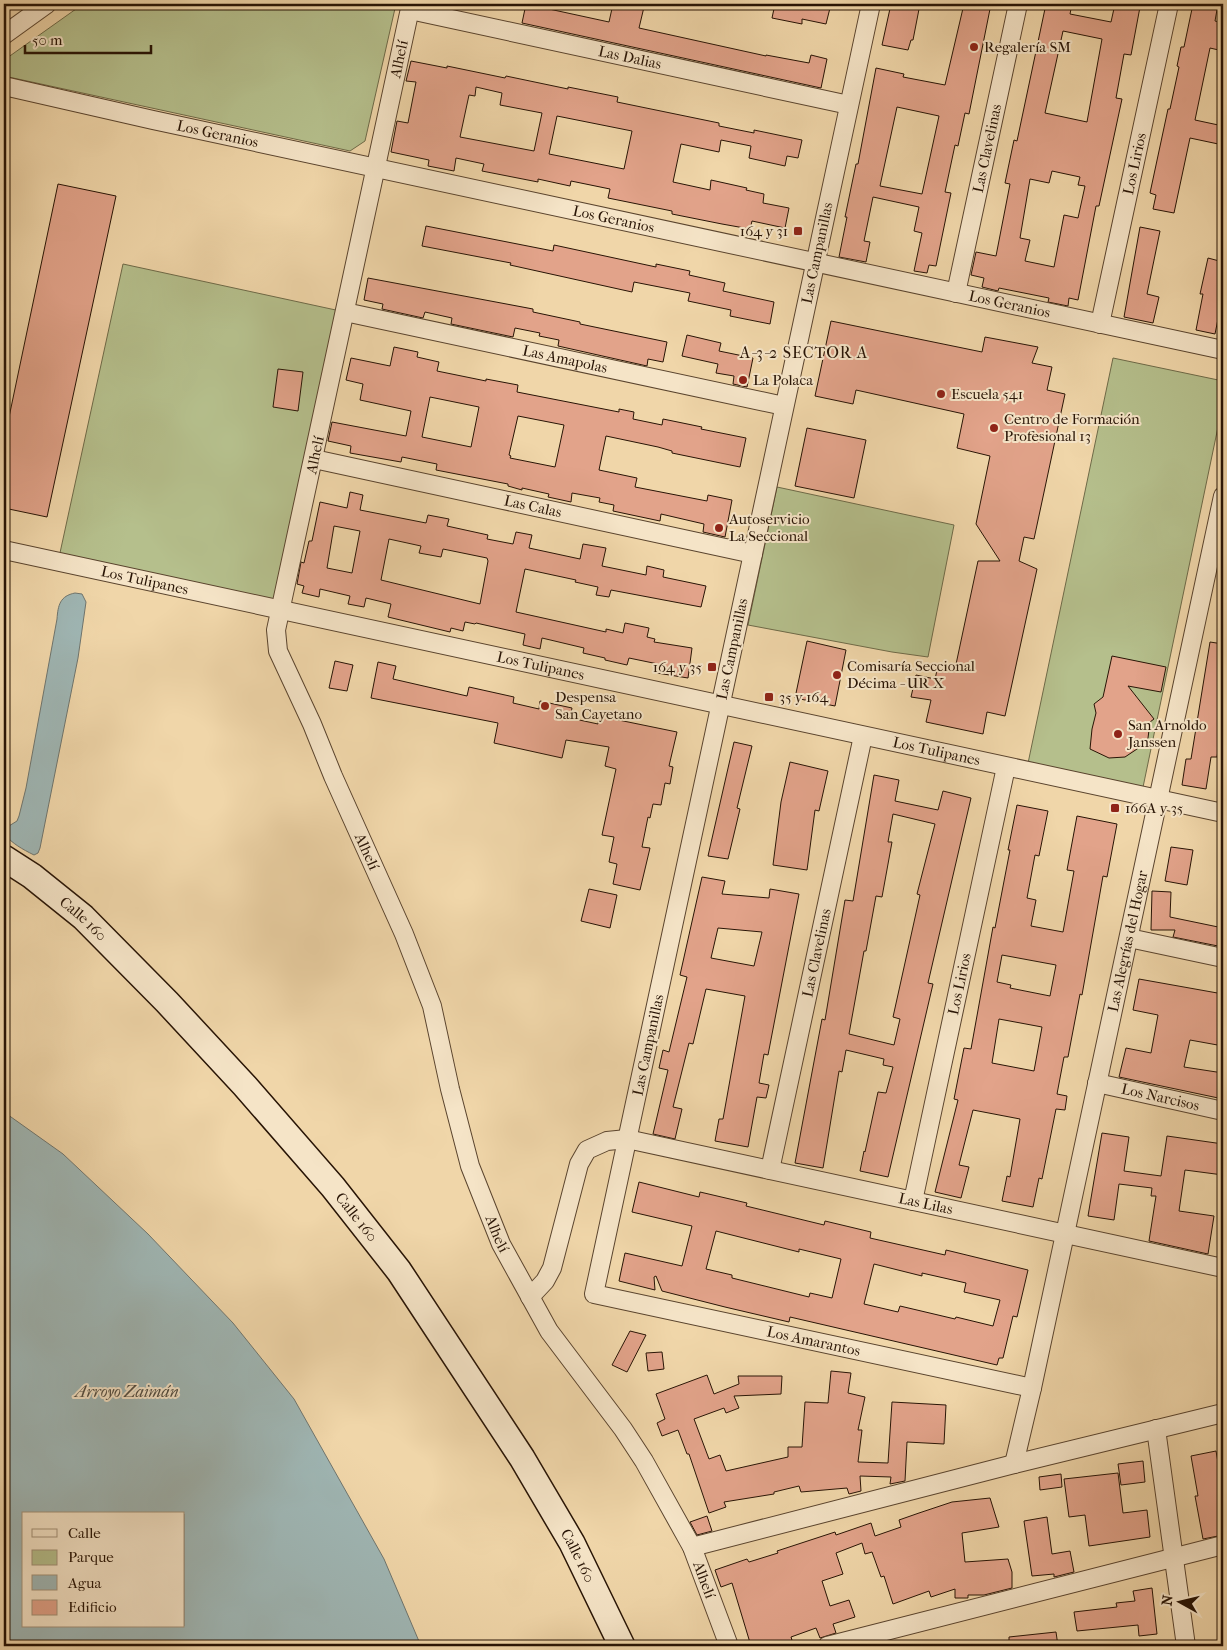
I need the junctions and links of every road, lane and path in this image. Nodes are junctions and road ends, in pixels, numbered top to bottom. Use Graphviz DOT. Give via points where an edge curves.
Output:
graph roads {
  1 [pos="47,4"];
  2 [pos="870,4"];
  3 [pos="1018,4"];
  4 [pos="1169,4"];
  5 [pos="410,7"];
  6 [pos="4,35"];
  7 [pos="4,86"];
  8 [pos="849,105"];
  9 [pos="376,168"];
  10 [pos="815,263"];
  11 [pos="956,293"];
  12 [pos="345,312"];
  13 [pos="1100,324"];
  14 [pos="1223,350"];
  15 [pos="784,406"];
  16 [pos="314,460"];
  17 [pos="1223,496"];
  18 [pos="4,550"];
  19 [pos="753,554"];
  20 [pos="281,611"];
  21 [pos="720,705"];
  22 [pos="863,736"];
  23 [pos="1006,767"];
  24 [pos="1158,799"];
  25 [pos="1223,813"];
  26 [pos="4,858"];
  27 [pos="1128,938"];
  28 [pos="1223,958"];
  29 [pos="1097,1083"];
  30 [pos="1223,1110"];
  31 [pos="627,1140"];
  32 [pos="770,1170"];
  33 [pos="913,1201"];
  34 [pos="1065,1234"];
  35 [pos="1223,1268"];
  36 [pos="594,1294"];
  37 [pos="530,1297"];
  38 [pos="1032,1388"];
  39 [pos="1223,1413"];
  40 [pos="1156,1429"];
  41 [pos="1014,1464"];
  42 [pos="1223,1545"];
  43 [pos="692,1547"];
  44 [pos="1174,1556"];
  45 [pos="622,1646"];
  46 [pos="729,1646"];
  47 [pos="827,1646"];
  48 [pos="1186,1646"];
  1 -- 6 [label="street"];
  2 -- 8 [label="street, Las Campanillas"];
  3 -- 11 [label="street, Las Clavelinas"];
  4 -- 13 [label="street, Los Lirios"];
  5 -- 8 [label="street, Las Dalias"];
  5 -- 9 [label="street, Alhelí"];
  7 -- 9 [label="street, Los Geranios"];
  8 -- 10 [label="street, Las Campanillas"];
  9 -- 10 [label="street, Los Geranios"];
  9 -- 12 [label="street, Alhelí"];
  10 -- 11 [label="street, Los Geranios"];
  10 -- 15 [label="street, Las Campanillas"];
  11 -- 13 [label="street, Los Geranios"];
  12 -- 15 [label="street, Las Amapolas"];
  12 -- 16 [label="street, Alhelí"];
  13 -- 14 [label="street, Los Geranios"];
  15 -- 19 [label="street, Las Campanillas"];
  16 -- 19 [label="street, Las Calas"];
  16 -- 20 [label="street, Alhelí"];
  17 -- 24 [label="street, Las Alegrías del Hogar"];
  18 -- 20 [label="street, Los Tulipanes"];
  19 -- 21 [label="street, Las Campanillas"];
  20 -- 21 [label="street, Los Tulipanes"];
  20 -- 37 [label="street, Alhelí" via="276,630 278,651 404,934 432,1006 470,1166 501,1244"];
  21 -- 22 [label="street, Los Tulipanes"];
  21 -- 31 [label="street, Las Campanillas"];
  22 -- 23 [label="street, Los Tulipanes"];
  22 -- 32 [label="street, Las Clavelinas"];
  23 -- 24 [label="street, Los Tulipanes"];
  23 -- 33 [label="street, Los Lirios"];
  24 -- 25 [label="street, Los Tulipanes"];
  24 -- 27 [label="street, Las Alegrías del Hogar"];
  26 -- 45 [label="main road, Calle 160" via="83,917 167,1002 333,1187 399,1271 522,1458 572,1544"];
  27 -- 28 [label="street"];
  27 -- 29 [label="street, Las Alegrías del Hogar"];
  29 -- 30 [label="street, Los Narcisos"];
  29 -- 34 [label="street, Las Alegrías del Hogar"];
  31 -- 32 [label="street, Las Lilas"];
  31 -- 36 [label="street, Las Campanillas"];
  31 -- 37 [label="street, Las Lilas" via="607,1141 586,1150 552,1268"];
  32 -- 33 [label="street, Las Lilas"];
  33 -- 34 [label="street, Las Lilas"];
  34 -- 35 [label="street, Las Lilas"];
  34 -- 38 [label="street, Las Alegrías del Hogar"];
  36 -- 38 [label="street, Los Amarantos"];
  37 -- 43 [label="street, Alhelí" via="549,1331 644,1461"];
  38 -- 41 [label="street, Las Alegrías del Hogar"];
  39 -- 40 [label="street"];
  40 -- 41 [label="street"];
  40 -- 44 [label="street"];
  41 -- 43 [label="street"];
  42 -- 44 [label="street"];
  43 -- 46 [label="street, Alhelí"];
  44 -- 47 [label="street"];
  44 -- 48 [label="street"];
}
